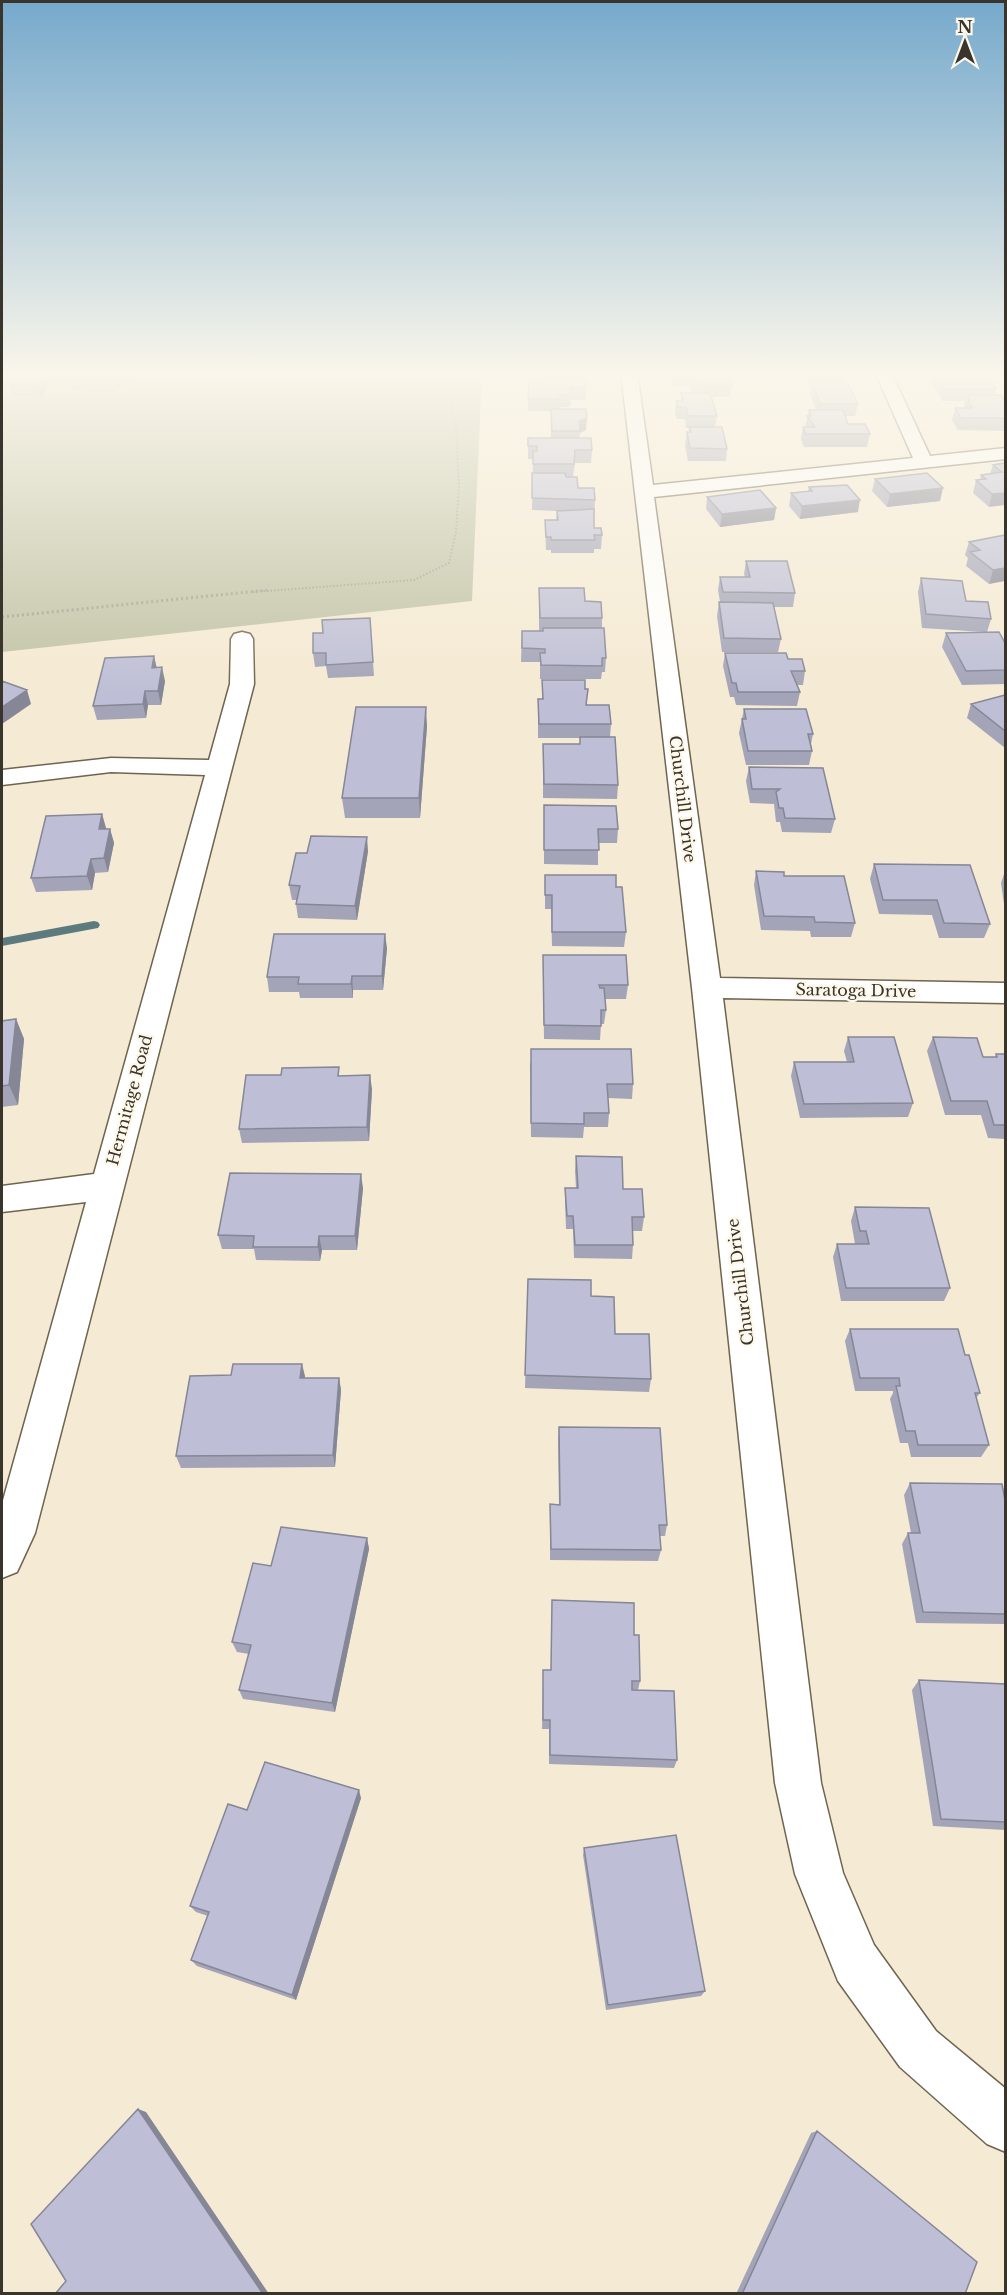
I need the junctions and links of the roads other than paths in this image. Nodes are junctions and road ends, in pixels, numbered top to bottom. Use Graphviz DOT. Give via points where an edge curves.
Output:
graph roads {
  1 [pos="643,479"];
  2 [pos="765,479"];
  3 [pos="645,492"];
  4 [pos="242,639"];
  5 [pos="220,768"];
  6 [pos="2,777"];
  7 [pos="706,988"];
  8 [pos="1005,993"];
  9 [pos="106,1186"];
  10 [pos="2,1199"];
  11 [pos="2,1558"];
  12 [pos="1005,2125"];
  1 -- 3 [label="street, Churchill Drive"];
  2 -- 3 [label="street"];
  3 -- 7 [label="street, Churchill Drive"];
  4 -- 5 [label="street, Hermitage Road" via="242,684"];
  5 -- 6 [label="street" via="111,765"];
  5 -- 9 [label="street, Hermitage Road"];
  7 -- 8 [label="street, Saratoga Drive"];
  7 -- 12 [label="street, Churchill Drive" via="798,1783 819,1874 856,1963 918,2049"];
  9 -- 10 [label="street"];
  9 -- 11 [label="street, Hermitage Road" via="14,1533"];
}
